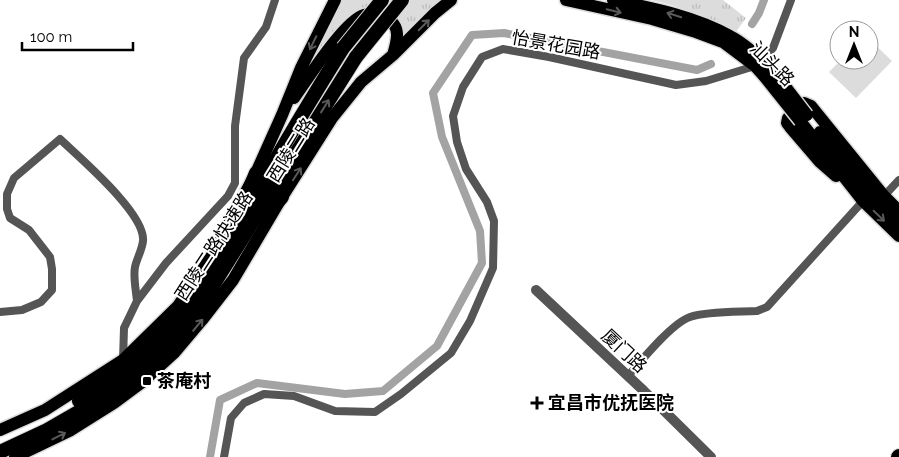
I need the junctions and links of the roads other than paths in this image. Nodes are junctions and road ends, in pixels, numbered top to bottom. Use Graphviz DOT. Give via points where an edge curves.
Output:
graph roads {
  1 [pos="275,0"];
  2 [pos="335,0"];
  3 [pos="382,0"];
  4 [pos="402,0"];
  5 [pos="451,0"];
  6 [pos="566,0"];
  7 [pos="612,0"];
  8 [pos="791,0"];
  9 [pos="394,55"];
  10 [pos="758,64"];
  11 [pos="800,114"];
  12 [pos="282,115"];
  13 [pos="256,173"];
  14 [pos="899,180"];
  15 [pos="884,196"];
  16 [pos="282,197"];
  17 [pos="863,202"];
  18 [pos="899,211"];
  19 [pos="899,222"];
  20 [pos="899,236"];
  21 [pos="233,244"];
  22 [pos="536,290"];
  23 [pos="137,301"];
  24 [pos="0,312"];
  25 [pos="159,340"];
  26 [pos="123,360"];
  27 [pos="628,376"];
  28 [pos="0,430"];
  29 [pos="0,442"];
  30 [pos="0,452"];
  31 [pos="15,457"];
  32 [pos="224,457"];
  33 [pos="711,457"];
  1 -- 23 [label="street" via="266,27 244,58 235,126 235,183 228,196 166,263"];
  2 -- 12 [label="main road, 西陵二路, one-way"];
  3 -- 21 [label="highway, 西陵二路快速路, bridge" via="343,48 304,109"];
  21 -- 4 [label="highway, 西陵二路快速路, one-way, bridge" via="356,58"];
  9 -- 5 [label="main road, 西陵二路, one-way"];
  6 -- 10 [label="main road, 汕头路, one-way" via="696,32 723,42"];
  10 -- 7 [label="main road, 汕头路, one-way" via="731,36 660,10"];
  8 -- 10 [label="street" via="773,48"];
  9 -- 12 [label="main road" via="397,30 392,21 379,14 363,15 322,57"];
  16 -- 9 [label="main road, 西陵二路, one-way" via="332,118 361,82"];
  10 -- 11 [label="main road, 汕头路, bridge"];
  10 -- 32 [label="street, 怡景花园路" via="706,81 676,85 503,49 482,57 463,87 453,116 466,169 487,202 494,221 493,268 470,321 452,352 375,412 335,411 294,396 264,394 244,403 232,418"];
  11 -- 15 [label="main road" via="811,106"];
  11 -- 17 [label="main road, 汕头路"];
  11 -- 19 [label="main road, 汕头路"];
  12 -- 13 [label="main road, 西陵二路"];
  13 -- 21 [label="highway"];
  13 -- 26 [label="main road, 西陵二路" via="211,257 178,306"];
  14 -- 15 [label="street"];
  15 -- 18 [label="main road"];
  16 -- 21 [label="highway"];
  31 -- 16 [label="main road, 西陵二路, one-way" via="71,430 114,403 175,352 232,280"];
  17 -- 20 [label="main road, 汕头路, one-way"];
  17 -- 27 [label="street" via="767,306 757,311 689,317 652,348"];
  21 -- 25 [label="highway, 西陵二路快速路"];
  21 -- 30 [label="highway, 西陵二路快速路" via="212,287 181,330 139,370 106,396 47,430"];
  22 -- 27 [label="street, 厦门路"];
  23 -- 24 [label="street" via="134,269 143,241 142,232 123,201 60,139 14,178 7,194 10,218 29,230 50,257 52,290 41,302 22,310"];
  23 -- 26 [label="street" via="124,328"];
  25 -- 26 [label="highway"];
  25 -- 29 [label="highway, 西陵二路快速路" via="87,396"];
  26 -- 28 [label="main road, 西陵二路" via="45,410"];
  27 -- 33 [label="street, 厦门路"];
}
